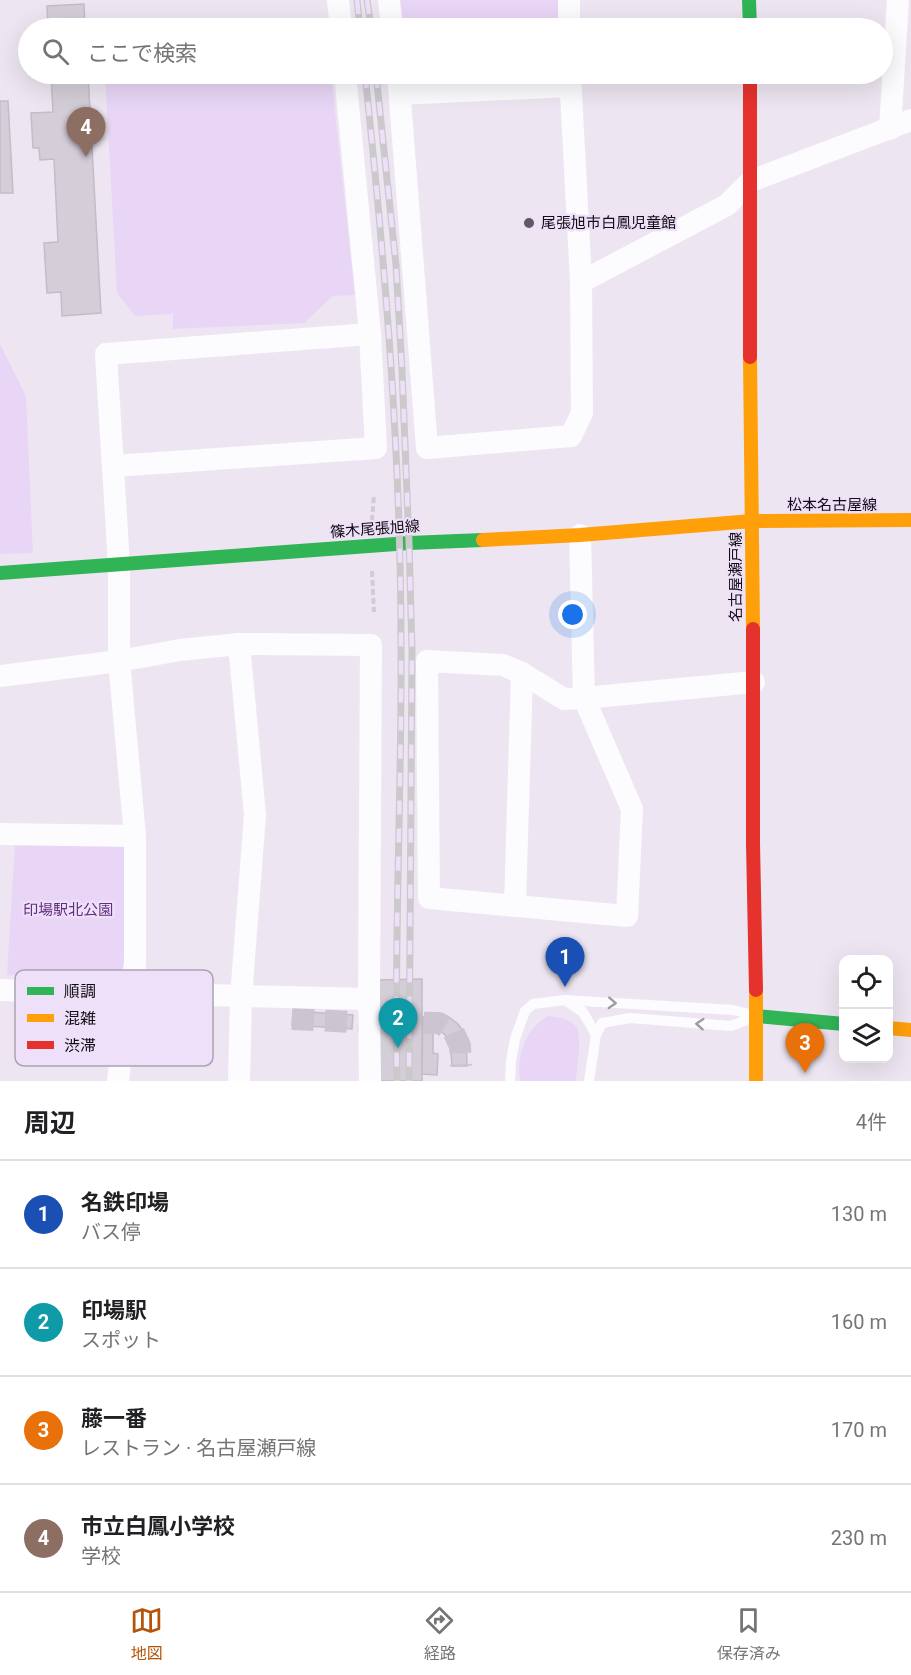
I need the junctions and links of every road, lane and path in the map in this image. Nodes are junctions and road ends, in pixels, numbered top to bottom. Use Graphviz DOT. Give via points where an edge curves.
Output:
graph roads {
  1 [pos="338,0"];
  2 [pos="389,0"];
  3 [pos="569,0"];
  4 [pos="749,0"];
  5 [pos="898,0"];
  6 [pos="339,18"];
  7 [pos="391,18"];
  8 [pos="569,18"];
  9 [pos="750,18"];
  10 [pos="893,81"];
  11 [pos="346,84"];
  12 [pos="399,84"];
  13 [pos="570,84"];
  14 [pos="750,84"];
  15 [pos="893,84"];
  16 [pos="911,120"];
  17 [pos="890,129"];
  18 [pos="751,181"];
  19 [pos="581,282"];
  20 [pos="370,334"];
  21 [pos="114,466"];
  22 [pos="911,520"];
  23 [pos="753,521"];
  24 [pos="580,536"];
  25 [pos="119,565"];
  26 [pos="0,573"];
  27 [pos="239,644"];
  28 [pos="119,661"];
  29 [pos="522,673"];
  30 [pos="0,676"];
  31 [pos="754,682"];
  32 [pos="584,698"];
  33 [pos="0,834"];
  34 [pos="135,836"];
  35 [pos="515,905"];
  36 [pos="134,970"];
  37 [pos="0,990"];
  38 [pos="15,990"];
  39 [pos="213,996"];
  40 [pos="241,997"];
  41 [pos="369,999"];
  42 [pos="565,1000"];
  43 [pos="757,1016"];
  44 [pos="839,1024"];
  45 [pos="893,1028"];
  46 [pos="911,1030"];
  47 [pos="596,1035"];
  48 [pos="120,1066"];
  49 [pos="118,1081"];
  50 [pos="238,1081"];
  51 [pos="370,1081"];
  52 [pos="510,1081"];
  53 [pos="589,1081"];
  54 [pos="756,1081"];
  1 -- 6 [label="street"];
  2 -- 7 [label="street"];
  3 -- 8 [label="street"];
  4 -- 9 [label="main road"];
  5 -- 10 [label="street"];
  11 -- 20 [label="street"];
  12 -- 19 [label="street" via="427,448 571,436 582,413"];
  13 -- 19 [label="street"];
  14 -- 18 [label="main road, 名古屋瀬戸線"];
  15 -- 17 [label="street"];
  16 -- 17 [label="street"];
  17 -- 18 [label="street"];
  18 -- 19 [label="street" via="727,205"];
  18 -- 23 [label="main road, 名古屋瀬戸線"];
  20 -- 21 [label="street" via="376,447"];
  20 -- 21 [label="street" via="106,354"];
  21 -- 25 [label="street"];
  22 -- 23 [label="main road, 松本名古屋線"];
  23 -- 24 [label="main road, 篠木尾張旭線"];
  23 -- 31 [label="main road, 名古屋瀬戸線"];
  24 -- 25 [label="main road, 篠木尾張旭線" via="409,543"];
  24 -- 32 [label="street"];
  25 -- 26 [label="main road, 篠木尾張旭線"];
  25 -- 28 [label="street"];
  27 -- 28 [label="street"];
  27 -- 40 [label="street" via="255,815"];
  27 -- 41 [label="street" via="371,645"];
  28 -- 30 [label="street"];
  28 -- 34 [label="street"];
  29 -- 32 [label="street" via="564,699"];
  29 -- 35 [label="street"];
  29 -- 35 [label="street" via="503,665 427,661 429,898"];
  31 -- 32 [label="street"];
  31 -- 43 [label="main road, 名古屋瀬戸線"];
  32 -- 35 [label="street" via="632,809 627,916"];
  33 -- 34 [label="street"];
  34 -- 36 [label="street"];
  37 -- 38 [label="street"];
  39 -- 40 [label="street"];
  40 -- 41 [label="street"];
  40 -- 50 [label="street"];
  41 -- 51 [label="street"];
  42 -- 43 [label="lane, one-way" via="733,1010"];
  42 -- 47 [label="lane" via="583,1012"];
  42 -- 52 [label="lane" via="533,1004 525,1011 515,1039"];
  43 -- 44 [label="main road"];
  43 -- 47 [label="lane, one-way" via="731,1026 630,1018 602,1023"];
  43 -- 54 [label="main road, 名古屋瀬戸線"];
  45 -- 46 [label="main road"];
  47 -- 53 [label="lane"];
  48 -- 49 [label="street"];
}
